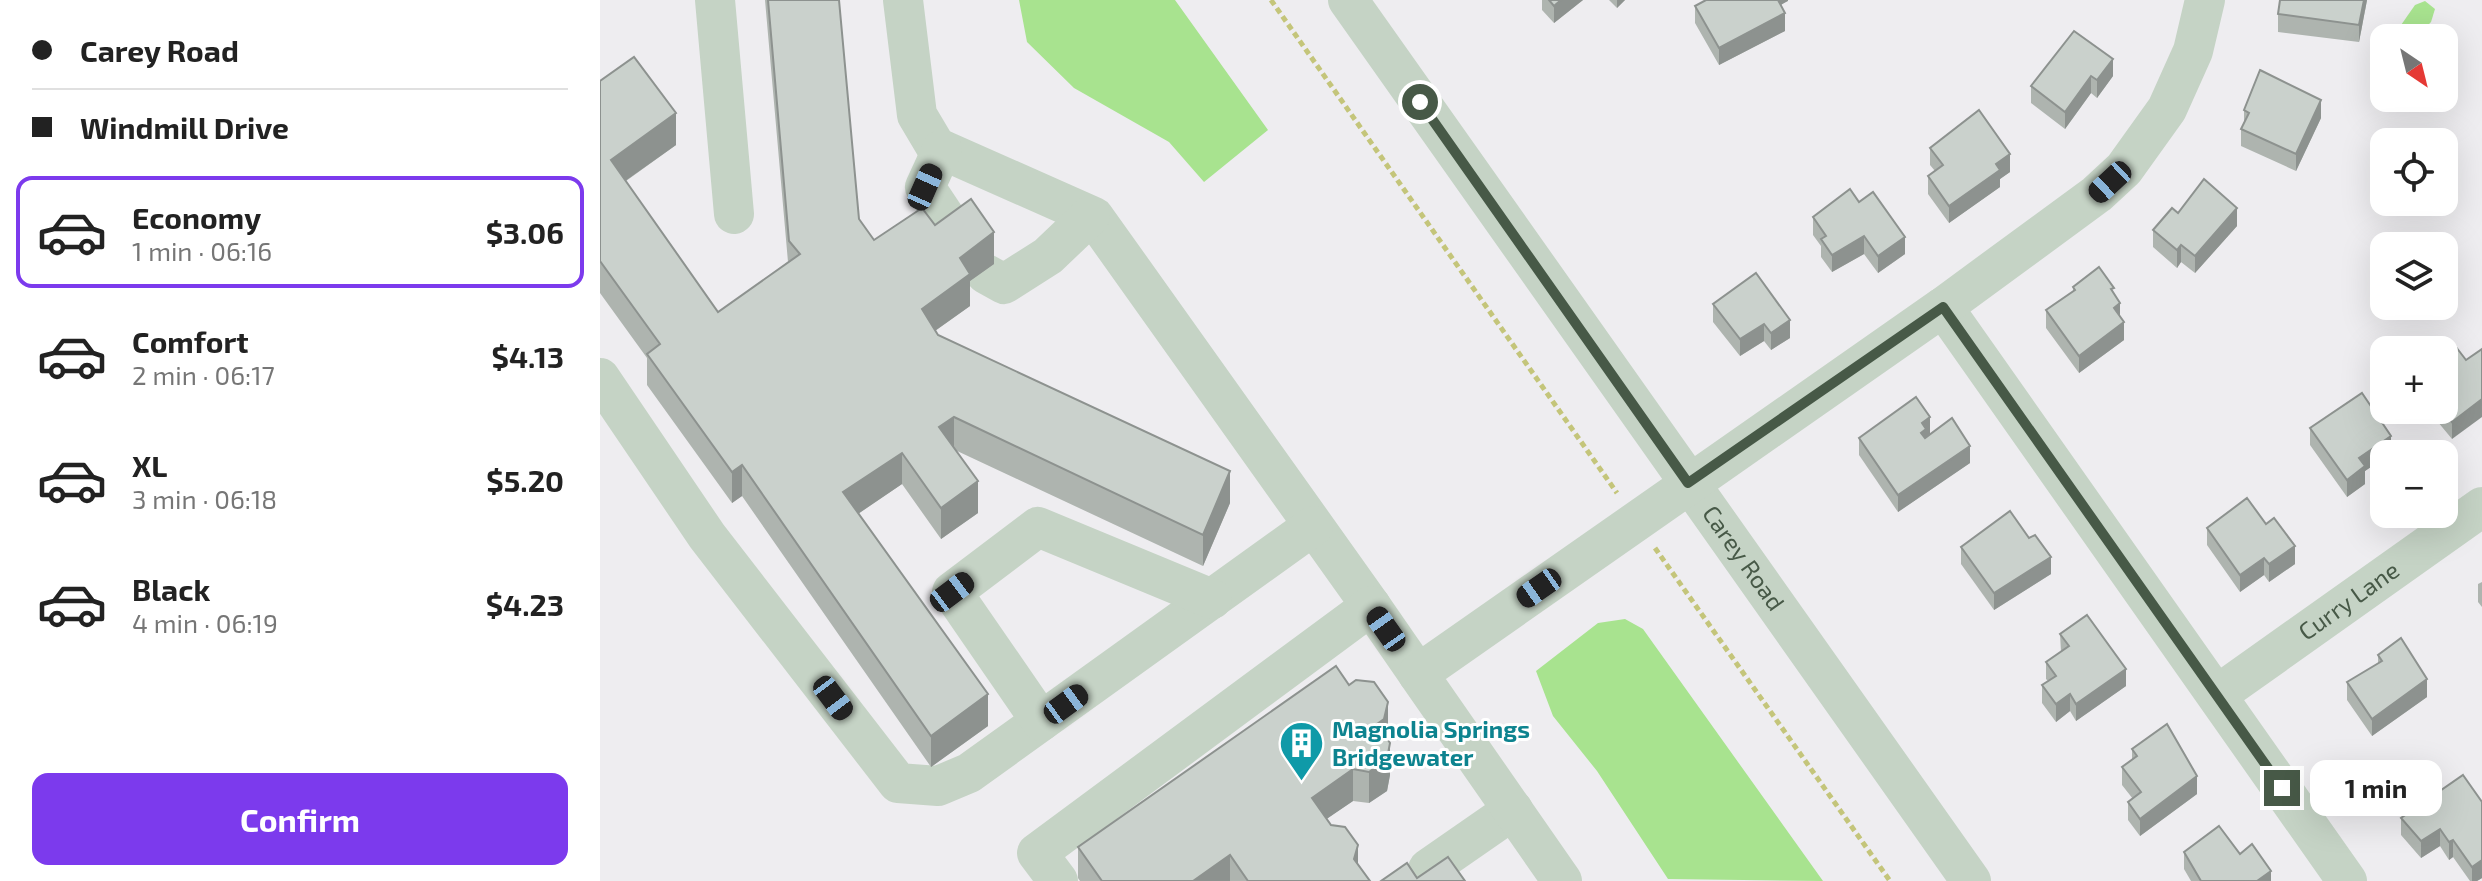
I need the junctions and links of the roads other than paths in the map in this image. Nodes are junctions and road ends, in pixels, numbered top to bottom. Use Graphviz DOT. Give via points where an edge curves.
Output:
graph roads {
  1 [pos="715,0"];
  2 [pos="903,0"];
  3 [pos="1348,0"];
  4 [pos="2205,0"];
  5 [pos="942,150"];
  6 [pos="734,214"];
  7 [pos="1090,216"];
  8 [pos="957,235"];
  9 [pos="986,274"];
  10 [pos="1943,307"];
  11 [pos="600,378"];
  12 [pos="1688,483"];
  13 [pos="2482,507"];
  14 [pos="1313,526"];
  15 [pos="1212,599"];
  16 [pos="1371,606"];
  17 [pos="1418,674"];
  18 [pos="2217,695"];
  19 [pos="1041,721"];
  20 [pos="1513,810"];
  21 [pos="1058,881"];
  22 [pos="1430,881"];
  23 [pos="1562,881"];
  24 [pos="1971,881"];
  25 [pos="2347,881"];
  1 -- 6 [label="street"];
  2 -- 5 [label="street" via="917,115"];
  3 -- 12 [label="street, Carey Road"];
  4 -- 10 [label="street" via="2193,51 2167,109 2124,169"];
  5 -- 7 [label="street"];
  5 -- 8 [label="street" via="925,187"];
  7 -- 9 [label="street" via="1048,256 1004,284"];
  7 -- 14 [label="street"];
  10 -- 12 [label="street"];
  10 -- 18 [label="street"];
  11 -- 19 [label="street" via="707,536 898,783 938,786 969,773"];
  12 -- 17 [label="street"];
  12 -- 24 [label="street, Carey Road"];
  13 -- 18 [label="street, Curry Lane"];
  14 -- 15 [label="street"];
  14 -- 16 [label="street"];
  15 -- 19 [label="street"];
  15 -- 19 [label="street" via="1038,527 952,592"];
  16 -- 17 [label="street"];
  16 -- 21 [label="street" via="1037,853"];
  17 -- 20 [label="street"];
  18 -- 25 [label="street"];
  20 -- 22 [label="street" via="1428,869"];
  20 -- 23 [label="street"];
}
